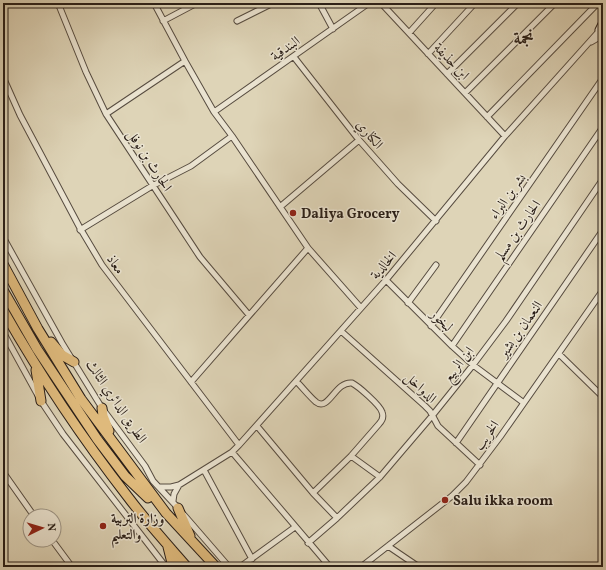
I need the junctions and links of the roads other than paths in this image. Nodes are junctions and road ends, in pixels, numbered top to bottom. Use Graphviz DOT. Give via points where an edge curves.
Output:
graph roads {
  1 [pos="58,3"];
  2 [pos="154,3"];
  3 [pos="197,3"];
  4 [pos="273,3"];
  5 [pos="319,3"];
  6 [pos="369,3"];
  7 [pos="381,3"];
  8 [pos="436,3"];
  9 [pos="475,3"];
  10 [pos="518,3"];
  11 [pos="555,3"];
  12 [pos="598,3"];
  13 [pos="591,5"];
  14 [pos="163,21"];
  15 [pos="237,22"];
  16 [pos="603,22"];
  17 [pos="334,28"];
  18 [pos="408,32"];
  19 [pos="602,34"];
  20 [pos="428,54"];
  21 [pos="294,57"];
  22 [pos="185,61"];
  23 [pos="447,74"];
  24 [pos="3,77"];
  25 [pos="603,78"];
  26 [pos="465,94"];
  27 [pos="214,112"];
  28 [pos="106,114"];
  29 [pos="487,117"];
  30 [pos="603,127"];
  31 [pos="232,136"];
  32 [pos="505,136"];
  33 [pos="359,140"];
  34 [pos="603,179"];
  35 [pos="152,186"];
  36 [pos="280,207"];
  37 [pos="436,221"];
  38 [pos="80,230"];
  39 [pos="603,230"];
  40 [pos="3,236"];
  41 [pos="308,248"];
  42 [pos="436,265"];
  43 [pos="3,266"];
  44 [pos="386,280"];
  45 [pos="3,290"];
  46 [pos="603,290"];
  47 [pos="408,303"];
  48 [pos="361,308"];
  49 [pos="3,310"];
  50 [pos="249,315"];
  51 [pos="431,326"];
  52 [pos="38,329"];
  53 [pos="341,330"];
  54 [pos="3,332"];
  55 [pos="452,346"];
  56 [pos="559,354"];
  57 [pos="74,362"];
  58 [pos="35,364"];
  59 [pos="473,365"];
  60 [pos="296,381"];
  61 [pos="191,382"];
  62 [pos="497,383"];
  63 [pos="603,397"];
  64 [pos="41,401"];
  65 [pos="524,404"];
  66 [pos="102,408"];
  67 [pos="432,416"];
  68 [pos="257,426"];
  69 [pos="456,443"];
  70 [pos="239,445"];
  71 [pos="116,447"];
  72 [pos="232,452"];
  73 [pos="351,456"];
  74 [pos="480,465"];
  75 [pos="204,470"];
  76 [pos="3,472"];
  77 [pos="380,477"];
  78 [pos="179,485"];
  79 [pos="159,487"];
  80 [pos="313,493"];
  81 [pos="176,505"];
  82 [pos="28,508"];
  83 [pos="166,513"];
  84 [pos="337,518"];
  85 [pos="295,527"];
  86 [pos="308,542"];
  87 [pos="192,543"];
  88 [pos="168,545"];
  89 [pos="388,546"];
  90 [pos="58,548"];
  91 [pos="252,558"];
  92 [pos="72,567"];
  93 [pos="166,567"];
  94 [pos="173,567"];
  95 [pos="186,567"];
  96 [pos="216,567"];
  97 [pos="229,567"];
  98 [pos="240,567"];
  99 [pos="330,567"];
  100 [pos="361,567"];
  101 [pos="419,567"];
  1 -- 28 [label="street, الحارث بن نوفل"];
  2 -- 14 [label="street"];
  3 -- 14 [label="street"];
  4 -- 15 [label="street"];
  5 -- 17 [label="street"];
  6 -- 17 [label="street, البندقية"];
  7 -- 18 [label="street, ابن حذيفة"];
  8 -- 18 [label="street"];
  9 -- 20 [label="street"];
  10 -- 23 [label="street"];
  11 -- 26 [label="street"];
  12 -- 13 [label="street"];
  13 -- 29 [label="street"];
  14 -- 22 [label="street"];
  16 -- 19 [label="main road"];
  17 -- 21 [label="street, البندقية"];
  18 -- 20 [label="street, ابن حذيفة"];
  19 -- 32 [label="street, الخالدية" via="579,53"];
  20 -- 23 [label="street, ابن حذيفة"];
  21 -- 27 [label="street, البندقية"];
  21 -- 33 [label="street, الكناري"];
  22 -- 27 [label="street"];
  22 -- 28 [label="street"];
  23 -- 26 [label="street, ابن حذيفة"];
  24 -- 38 [label="street, معاذ"];
  25 -- 51 [label="street, بشر بن البراء"];
  26 -- 29 [label="street, ابن حذيفة"];
  27 -- 31 [label="street"];
  28 -- 35 [label="street, الحارث بن نوفل"];
  29 -- 32 [label="street, ابن حذيفة"];
  30 -- 55 [label="street, الحارث بن مسلم"];
  31 -- 35 [label="street" via="191,166"];
  31 -- 36 [label="street"];
  32 -- 37 [label="street, الخالدية"];
  33 -- 36 [label="street"];
  33 -- 37 [label="street, الكناري" via="398,184"];
  34 -- 59 [label="street, ابن الربيع"];
  35 -- 38 [label="street"];
  35 -- 50 [label="street, الحارث بن نوفل" via="207,266"];
  36 -- 41 [label="street"];
  37 -- 44 [label="street, الخالدية"];
  38 -- 61 [label="street, معاذ" via="114,282"];
  39 -- 62 [label="street, النعمان بن بشير"];
  40 -- 57 [label="street, الطريق الدائري الثالث"];
  41 -- 48 [label="street"];
  41 -- 50 [label="street"];
  42 -- 47 [label="street"];
  43 -- 52 [label="highway, الطريق الدائري الثالث"];
  44 -- 47 [label="street, لبخور"];
  44 -- 48 [label="street, الخالدية"];
  45 -- 83 [label="highway" via="37,349 97,440 125,476"];
  46 -- 56 [label="street, الخريب"];
  47 -- 51 [label="street, لبخور"];
  48 -- 53 [label="street, الخالدية"];
  49 -- 58 [label="highway"];
  50 -- 61 [label="street"];
  51 -- 55 [label="street, لبخور"];
  52 -- 57 [label="highway" via="62,354"];
  52 -- 71 [label="highway, الطريق الدائري الثالث" via="81,399"];
  53 -- 60 [label="street, الخالدية"];
  53 -- 67 [label="street, الدواخل" via="426,406"];
  54 -- 64 [label="street"];
  55 -- 59 [label="street, لبخور"];
  56 -- 63 [label="street"];
  56 -- 65 [label="street, الخريب"];
  57 -- 66 [label="street, الطريق الدائري الثالث"];
  58 -- 64 [label="highway"];
  58 -- 88 [label="highway" via="84,439"];
  59 -- 62 [label="street, لبخور"];
  59 -- 67 [label="street, ابن الربيع"];
  60 -- 68 [label="street, الخالدية"];
  60 -- 73 [label="street" via="317,402 323,404 341,385 352,383 382,410 382,421"];
  61 -- 70 [label="street, معاذ"];
  62 -- 65 [label="street, لبخور"];
  62 -- 69 [label="street, النعمان بن بشير"];
  64 -- 93 [label="street" via="83,461"];
  65 -- 74 [label="street, الخريب"];
  66 -- 71 [label="highway" via="104,420"];
  66 -- 79 [label="street, الطريق الدائري الثالث"];
  67 -- 69 [label="street, الدواخل" via="438,426"];
  67 -- 77 [label="street, ابن الربيع"];
  68 -- 70 [label="street, الخالدية"];
  68 -- 80 [label="street"];
  69 -- 74 [label="street, الدواخل"];
  70 -- 72 [label="street, الخالدية"];
  71 -- 83 [label="highway, الطريق الدائري الثالث"];
  72 -- 75 [label="street, الخالدية"];
  72 -- 85 [label="street"];
  73 -- 77 [label="street"];
  73 -- 80 [label="street"];
  74 -- 89 [label="street, الخريب" via="452,496"];
  75 -- 78 [label="street, الخالدية"];
  75 -- 91 [label="street"];
  76 -- 82 [label="street"];
  77 -- 84 [label="street, ابن الربيع"];
  78 -- 79 [label="street, الخالدية"];
  78 -- 81 [label="street" via="174,494"];
  79 -- 81 [label="street, الطريق الدائري الثالث"];
  80 -- 84 [label="street"];
  81 -- 87 [label="highway"];
  81 -- 97 [label="street, الطريق الدائري الثالث"];
  83 -- 87 [label="highway, الطريق الدائري الثالث"];
  84 -- 86 [label="street, ابن الربيع"];
  85 -- 86 [label="street"];
  85 -- 91 [label="street"];
  86 -- 99 [label="street"];
  87 -- 96 [label="highway, الطريق الدائري الثالث"];
  88 -- 94 [label="highway"];
  88 -- 95 [label="highway"];
  89 -- 100 [label="street, الخريب"];
  89 -- 101 [label="street"];
  90 -- 92 [label="street"];
  91 -- 98 [label="street"];
}
